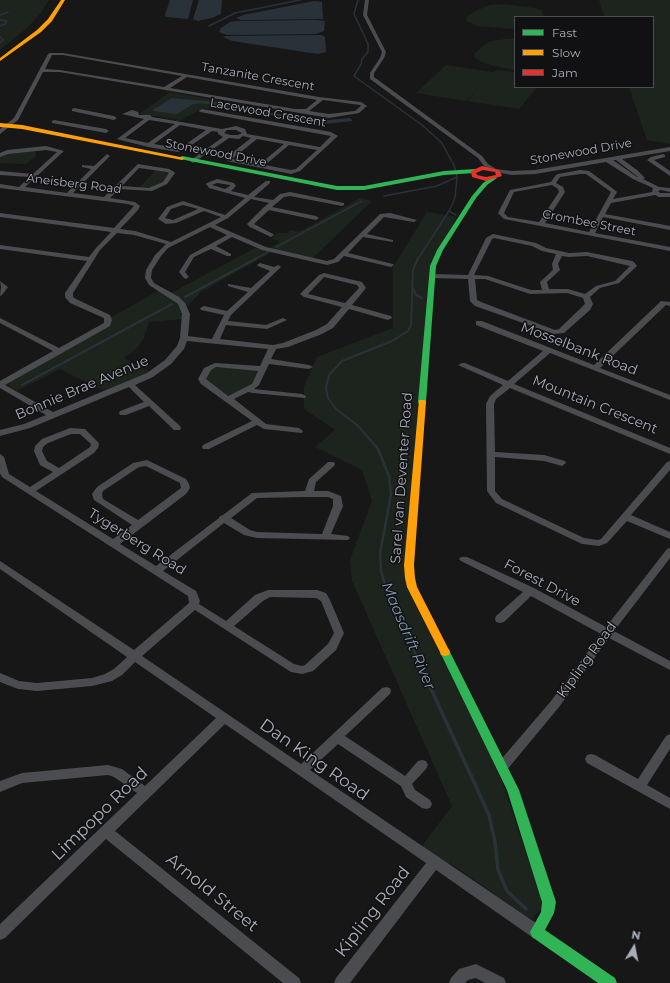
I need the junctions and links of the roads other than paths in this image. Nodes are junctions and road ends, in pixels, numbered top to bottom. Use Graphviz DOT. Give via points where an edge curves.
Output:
graph roads {
  1 [pos="63,0"];
  2 [pos="367,0"];
  3 [pos="0,60"];
  4 [pos="42,70"];
  5 [pos="187,75"];
  6 [pos="165,89"];
  7 [pos="321,98"];
  8 [pos="202,111"];
  9 [pos="303,112"];
  10 [pos="74,113"];
  11 [pos="114,118"];
  12 [pos="150,118"];
  13 [pos="68,119"];
  14 [pos="250,120"];
  15 [pos="54,122"];
  16 [pos="108,122"];
  17 [pos="62,123"];
  18 [pos="180,123"];
  19 [pos="3,125"];
  20 [pos="101,125"];
  21 [pos="239,128"];
  22 [pos="95,129"];
  23 [pos="211,129"];
  24 [pos="106,131"];
  25 [pos="222,131"];
  26 [pos="0,132"];
  27 [pos="244,135"];
  28 [pos="227,137"];
  29 [pos="256,137"];
  30 [pos="288,143"];
  31 [pos="148,145"];
  32 [pos="321,149"];
  33 [pos="670,150"];
  34 [pos="474,153"];
  35 [pos="0,155"];
  36 [pos="670,155"];
  37 [pos="107,156"];
  38 [pos="618,159"];
  39 [pos="196,161"];
  40 [pos="609,161"];
  41 [pos="84,166"];
  42 [pos="260,167"];
  43 [pos="96,168"];
  44 [pos="0,173"];
  45 [pos="477,174"];
  46 [pos="495,174"];
  47 [pos="670,174"];
  48 [pos="34,176"];
  49 [pos="67,182"];
  50 [pos="268,182"];
  51 [pos="645,182"];
  52 [pos="80,183"];
  53 [pos="553,183"];
  54 [pos="0,186"];
  55 [pos="117,187"];
  56 [pos="21,188"];
  57 [pos="670,190"];
  58 [pos="657,191"];
  59 [pos="226,192"];
  60 [pos="69,194"];
  61 [pos="670,195"];
  62 [pos="474,197"];
  63 [pos="249,198"];
  64 [pos="106,199"];
  65 [pos="273,202"];
  66 [pos="609,202"];
  67 [pos="342,204"];
  68 [pos="266,208"];
  69 [pos="202,210"];
  70 [pos="0,215"];
  71 [pos="602,215"];
  72 [pos="226,217"];
  73 [pos="316,218"];
  74 [pos="414,220"];
  75 [pos="541,225"];
  76 [pos="210,226"];
  77 [pos="670,228"];
  78 [pos="116,230"];
  79 [pos="362,234"];
  80 [pos="591,234"];
  81 [pos="232,235"];
  82 [pos="272,235"];
  83 [pos="391,241"];
  84 [pos="172,244"];
  85 [pos="210,246"];
  86 [pos="0,247"];
  87 [pos="670,250"];
  88 [pos="342,254"];
  89 [pos="560,254"];
  90 [pos="229,255"];
  91 [pos="90,260"];
  92 [pos="260,265"];
  93 [pos="390,265"];
  94 [pos="432,276"];
  95 [pos="472,276"];
  96 [pos="186,277"];
  97 [pos="0,283"];
  98 [pos="230,285"];
  99 [pos="253,290"];
  100 [pos="546,292"];
  101 [pos="0,294"];
  102 [pos="586,297"];
  103 [pos="670,304"];
  104 [pos="347,306"];
  105 [pos="204,308"];
  106 [pos="228,314"];
  107 [pos="388,318"];
  108 [pos="0,320"];
  109 [pos="284,320"];
  110 [pos="223,323"];
  111 [pos="479,323"];
  112 [pos="184,338"];
  113 [pos="215,342"];
  114 [pos="273,347"];
  115 [pos="59,351"];
  116 [pos="548,351"];
  117 [pos="267,361"];
  118 [pos="462,365"];
  119 [pos="309,367"];
  120 [pos="594,368"];
  121 [pos="262,369"];
  122 [pos="130,384"];
  123 [pos="510,384"];
  124 [pos="0,385"];
  125 [pos="249,389"];
  126 [pos="302,396"];
  127 [pos="670,398"];
  128 [pos="228,399"];
  129 [pos="149,402"];
  130 [pos="123,413"];
  131 [pos="52,415"];
  132 [pos="257,422"];
  133 [pos="177,428"];
  134 [pos="299,431"];
  135 [pos="0,433"];
  136 [pos="206,447"];
  137 [pos="670,451"];
  138 [pos="491,454"];
  139 [pos="0,457"];
  140 [pos="562,463"];
  141 [pos="331,464"];
  142 [pos="670,464"];
  143 [pos="59,472"];
  144 [pos="3,476"];
  145 [pos="30,491"];
  146 [pos="308,495"];
  147 [pos="624,516"];
  148 [pos="223,518"];
  149 [pos="139,525"];
  150 [pos="326,536"];
  151 [pos="670,536"];
  152 [pos="345,538"];
  153 [pos="113,544"];
  154 [pos="670,552"];
  155 [pos="464,559"];
  156 [pos="0,564"];
  157 [pos="156,571"];
  158 [pos="530,591"];
  159 [pos="194,606"];
  160 [pos="500,619"];
  161 [pos="227,626"];
  162 [pos="606,633"];
  163 [pos="135,657"];
  164 [pos="670,666"];
  165 [pos="0,677"];
  166 [pos="386,691"];
  167 [pos="224,718"];
  168 [pos="337,737"];
  169 [pos="670,739"];
  170 [pos="591,759"];
  171 [pos="422,765"];
  172 [pos="502,767"];
  173 [pos="301,771"];
  174 [pos="406,784"];
  175 [pos="640,786"];
  176 [pos="0,787"];
  177 [pos="146,793"];
  178 [pos="426,804"];
  179 [pos="670,804"];
  180 [pos="106,832"];
  181 [pos="434,863"];
  182 [pos="537,932"];
  183 [pos="0,933"];
  184 [pos="294,983"];
  185 [pos="341,983"];
  186 [pos="456,983"];
  187 [pos="499,983"];
  188 [pos="610,983"];
  1 -- 3 [label="street" via="39,31"];
  2 -- 34 [label="street" via="365,15 384,52 372,77"];
  4 -- 5 [label="street, Tanzanite Crescent" via="50,54 63,54"];
  4 -- 6 [label="street, Tanzanite Crescent"];
  4 -- 19 [label="street" via="16,119"];
  5 -- 6 [label="street"];
  5 -- 7 [label="street, Tanzanite Crescent"];
  6 -- 9 [label="street, Tanzanite Crescent"];
  7 -- 9 [label="street, Tanzanite Crescent"];
  7 -- 9 [label="street" via="364,105 357,112 329,116"];
  8 -- 14 [label="street, Lacewood Crescent"];
  10 -- 11 [label="street"];
  11 -- 12 [label="street" via="136,115"];
  11 -- 16 [label="street"];
  12 -- 18 [label="street"];
  12 -- 31 [label="street" via="120,138"];
  13 -- 17 [label="street"];
  14 -- 21 [label="street"];
  14 -- 32 [label="street, Lacewood Crescent" via="334,136"];
  15 -- 17 [label="street"];
  17 -- 22 [label="street"];
  18 -- 23 [label="street"];
  18 -- 31 [label="street"];
  19 -- 26 [label="street"];
  19 -- 39 [label="street, Stonewood Drive"];
  20 -- 22 [label="street"];
  21 -- 25 [label="street"];
  21 -- 27 [label="street" via="244,131"];
  22 -- 24 [label="street"];
  23 -- 25 [label="street"];
  23 -- 31 [label="street" via="181,150"];
  25 -- 28 [label="street" via="221,134"];
  27 -- 28 [label="street"];
  27 -- 29 [label="street"];
  28 -- 39 [label="street" via="217,148"];
  29 -- 30 [label="street"];
  29 -- 42 [label="street" via="229,159"];
  30 -- 32 [label="street"];
  30 -- 42 [label="street"];
  32 -- 42 [label="street" via="295,172"];
  33 -- 38 [label="street, Stonewood Drive"];
  34 -- 45 [label="street, Sarel van Deventer Road" via="480,164"];
  34 -- 46 [label="street"];
  35 -- 48 [label="street" via="46,148 61,151"];
  36 -- 47 [label="street" via="650,160"];
  37 -- 43 [label="street"];
  38 -- 40 [label="street, Stonewood Drive"];
  38 -- 51 [label="street"];
  39 -- 45 [label="street, Stonewood Drive" via="337,188 364,188 449,174"];
  40 -- 46 [label="street, Stonewood Drive" via="533,175"];
  40 -- 51 [label="street"];
  41 -- 43 [label="street"];
  43 -- 52 [label="street"];
  44 -- 48 [label="street"];
  45 -- 46 [label="street, Stonewood Drive"];
  45 -- 62 [label="street, Sarel van Deventer Road" via="480,184"];
  46 -- 62 [label="street, Sarel van Deventer Road"];
  48 -- 56 [label="street"];
  49 -- 52 [label="street"];
  50 -- 63 [label="street, Bonnie Brae Avenue"];
  51 -- 58 [label="street"];
  52 -- 60 [label="street"];
  53 -- 66 [label="street" via="558,176 589,173 614,191"];
  53 -- 75 [label="street" via="561,188 562,192"];
  53 -- 75 [label="street, Crombec Street" via="512,191 501,214 504,217"];
  54 -- 56 [label="street, Aneisberg Road"];
  55 -- 55 [label="street" via="138,166 172,173 164,184 150,190"];
  55 -- 64 [label="street"];
  56 -- 60 [label="street, Aneisberg Road"];
  57 -- 58 [label="street"];
  58 -- 61 [label="street" via="663,195"];
  58 -- 66 [label="street"];
  59 -- 63 [label="street"];
  60 -- 64 [label="street, Aneisberg Road"];
  62 -- 94 [label="street, Sarel van Deventer Road" via="437,256"];
  63 -- 65 [label="street"];
  63 -- 72 [label="street, Bonnie Brae Avenue"];
  64 -- 78 [label="street, Aneisberg Road" via="130,202 136,206"];
  65 -- 67 [label="street" via="282,195 290,194"];
  65 -- 68 [label="street"];
  66 -- 71 [label="street"];
  68 -- 73 [label="street"];
  68 -- 82 [label="street" via="250,225"];
  69 -- 69 [label="street" via="189,204 179,204 168,209 161,219 174,222"];
  69 -- 72 [label="street"];
  70 -- 78 [label="street"];
  71 -- 77 [label="street"];
  71 -- 80 [label="street"];
  72 -- 76 [label="street, Bonnie Brae Avenue"];
  74 -- 79 [label="street" via="382,215"];
  75 -- 80 [label="street, Crombec Street"];
  76 -- 81 [label="street"];
  76 -- 84 [label="street, Bonnie Brae Avenue"];
  78 -- 84 [label="street"];
  78 -- 91 [label="street"];
  79 -- 83 [label="street"];
  79 -- 88 [label="street"];
  80 -- 87 [label="street, Crombec Street"];
  81 -- 85 [label="street"];
  81 -- 88 [label="street" via="264,249 322,262 334,262"];
  84 -- 112 [label="street, Bonnie Brae Avenue" via="158,255 148,276 154,286 176,299 185,310 187,319"];
  85 -- 90 [label="street"];
  85 -- 96 [label="street" via="189,259 182,272"];
  86 -- 91 [label="street"];
  88 -- 93 [label="street"];
  89 -- 95 [label="street" via="544,250 534,244 492,236"];
  89 -- 100 [label="street" via="554,264 557,270 543,282"];
  89 -- 102 [label="street" via="587,254 633,264 634,266 617,282 601,285"];
  91 -- 115 [label="street" via="69,291 69,295 73,301 105,316 108,322"];
  92 -- 99 [label="street" via="277,268"];
  94 -- 95 [label="street"];
  94 -- 172 [label="street, Sarel van Deventer Road" via="410,578 412,587"];
  95 -- 100 [label="street" via="490,278 530,292"];
  95 -- 102 [label="street" via="476,303 554,332 561,331 587,308 589,304"];
  97 -- 101 [label="street" via="5,287"];
  98 -- 99 [label="street"];
  99 -- 106 [label="street"];
  100 -- 102 [label="street" via="570,291"];
  103 -- 120 [label="street" via="664,303"];
  104 -- 104 [label="street" via="363,288 360,283 324,275 304,294"];
  104 -- 107 [label="street"];
  104 -- 114 [label="street" via="327,328"];
  105 -- 106 [label="street"];
  106 -- 110 [label="street"];
  108 -- 115 [label="street"];
  109 -- 110 [label="street" via="267,327"];
  110 -- 113 [label="street"];
  111 -- 116 [label="street, Mosselbank Road"];
  112 -- 113 [label="street"];
  112 -- 122 [label="street, Bonnie Brae Avenue" via="181,347 168,362 150,375"];
  113 -- 114 [label="street"];
  114 -- 117 [label="street"];
  115 -- 124 [label="street"];
  116 -- 120 [label="street, Mosselbank Road"];
  116 -- 123 [label="street, Mountain Crescent"];
  117 -- 119 [label="street"];
  117 -- 121 [label="street"];
  118 -- 123 [label="street"];
  120 -- 127 [label="street, Mosselbank Road"];
  121 -- 125 [label="street" via="258,382"];
  121 -- 128 [label="street" via="219,364 208,368 202,376 204,382"];
  122 -- 129 [label="street"];
  122 -- 131 [label="street, Bonnie Brae Avenue"];
  123 -- 137 [label="street, Mountain Crescent"];
  123 -- 138 [label="street, Mountain Crescent" via="493,398 490,404"];
  124 -- 131 [label="street"];
  125 -- 126 [label="street"];
  125 -- 128 [label="street"];
  128 -- 132 [label="street"];
  129 -- 130 [label="street"];
  129 -- 133 [label="street"];
  131 -- 135 [label="street, Bonnie Brae Avenue" via="27,426"];
  132 -- 134 [label="street" via="269,428"];
  132 -- 136 [label="street"];
  138 -- 140 [label="street" via="544,458"];
  138 -- 147 [label="street, Mountain Crescent" via="491,491 499,501 582,541 595,544 604,541"];
  139 -- 144 [label="street, Tygerberg Road"];
  141 -- 146 [label="street" via="314,478"];
  142 -- 147 [label="street, Mountain Crescent"];
  143 -- 143 [label="street" via="94,448 95,444 82,431 70,431 39,446 38,451 43,463"];
  143 -- 145 [label="street"];
  144 -- 145 [label="street, Tygerberg Road"];
  145 -- 153 [label="street, Tygerberg Road"];
  146 -- 148 [label="street" via="255,495"];
  146 -- 150 [label="street" via="328,494 338,498 338,506"];
  147 -- 151 [label="street"];
  148 -- 150 [label="street" via="247,533 257,535"];
  148 -- 157 [label="street"];
  149 -- 149 [label="street" via="186,488 183,481 147,463 136,465 100,489 97,494 100,502"];
  149 -- 153 [label="street"];
  150 -- 152 [label="street"];
  153 -- 157 [label="street, Tygerberg Road"];
  154 -- 162 [label="street, Kipling Road"];
  155 -- 158 [label="street, Forest Drive"];
  156 -- 163 [label="street, Dan King Road"];
  157 -- 159 [label="street, Tygerberg Road" via="192,594 195,599"];
  158 -- 160 [label="street"];
  158 -- 162 [label="street, Forest Drive"];
  159 -- 161 [label="street"];
  159 -- 163 [label="street"];
  161 -- 161 [label="street" via="263,595 317,594 325,600 339,633 332,647 309,668 302,670 291,668"];
  162 -- 164 [label="street, Forest Drive"];
  162 -- 172 [label="street, Kipling Road" via="555,704"];
  163 -- 165 [label="street" via="113,676 92,682 37,687 12,684"];
  163 -- 167 [label="street, Dan King Road"];
  166 -- 168 [label="street"];
  167 -- 173 [label="street, Dan King Road"];
  167 -- 177 [label="street, Limpopo Road"];
  168 -- 173 [label="street"];
  168 -- 174 [label="street"];
  169 -- 175 [label="street"];
  170 -- 175 [label="street"];
  171 -- 174 [label="street"];
  172 -- 182 [label="street, Sarel van Deventer Road" via="513,790 548,897 548,909"];
  173 -- 181 [label="street, Dan King Road"];
  174 -- 178 [label="street" via="410,793"];
  175 -- 179 [label="street"];
  176 -- 177 [label="street" via="22,778 108,770 118,773"];
  177 -- 180 [label="street, Limpopo Road"];
  180 -- 183 [label="street, Limpopo Road"];
  180 -- 184 [label="street, Arnold Street"];
  181 -- 182 [label="street, Dan King Road"];
  181 -- 185 [label="street, Kipling Road"];
  182 -- 188 [label="street, Dan King Road"];
  186 -- 187 [label="street" via="464,974 476,971"];
}
